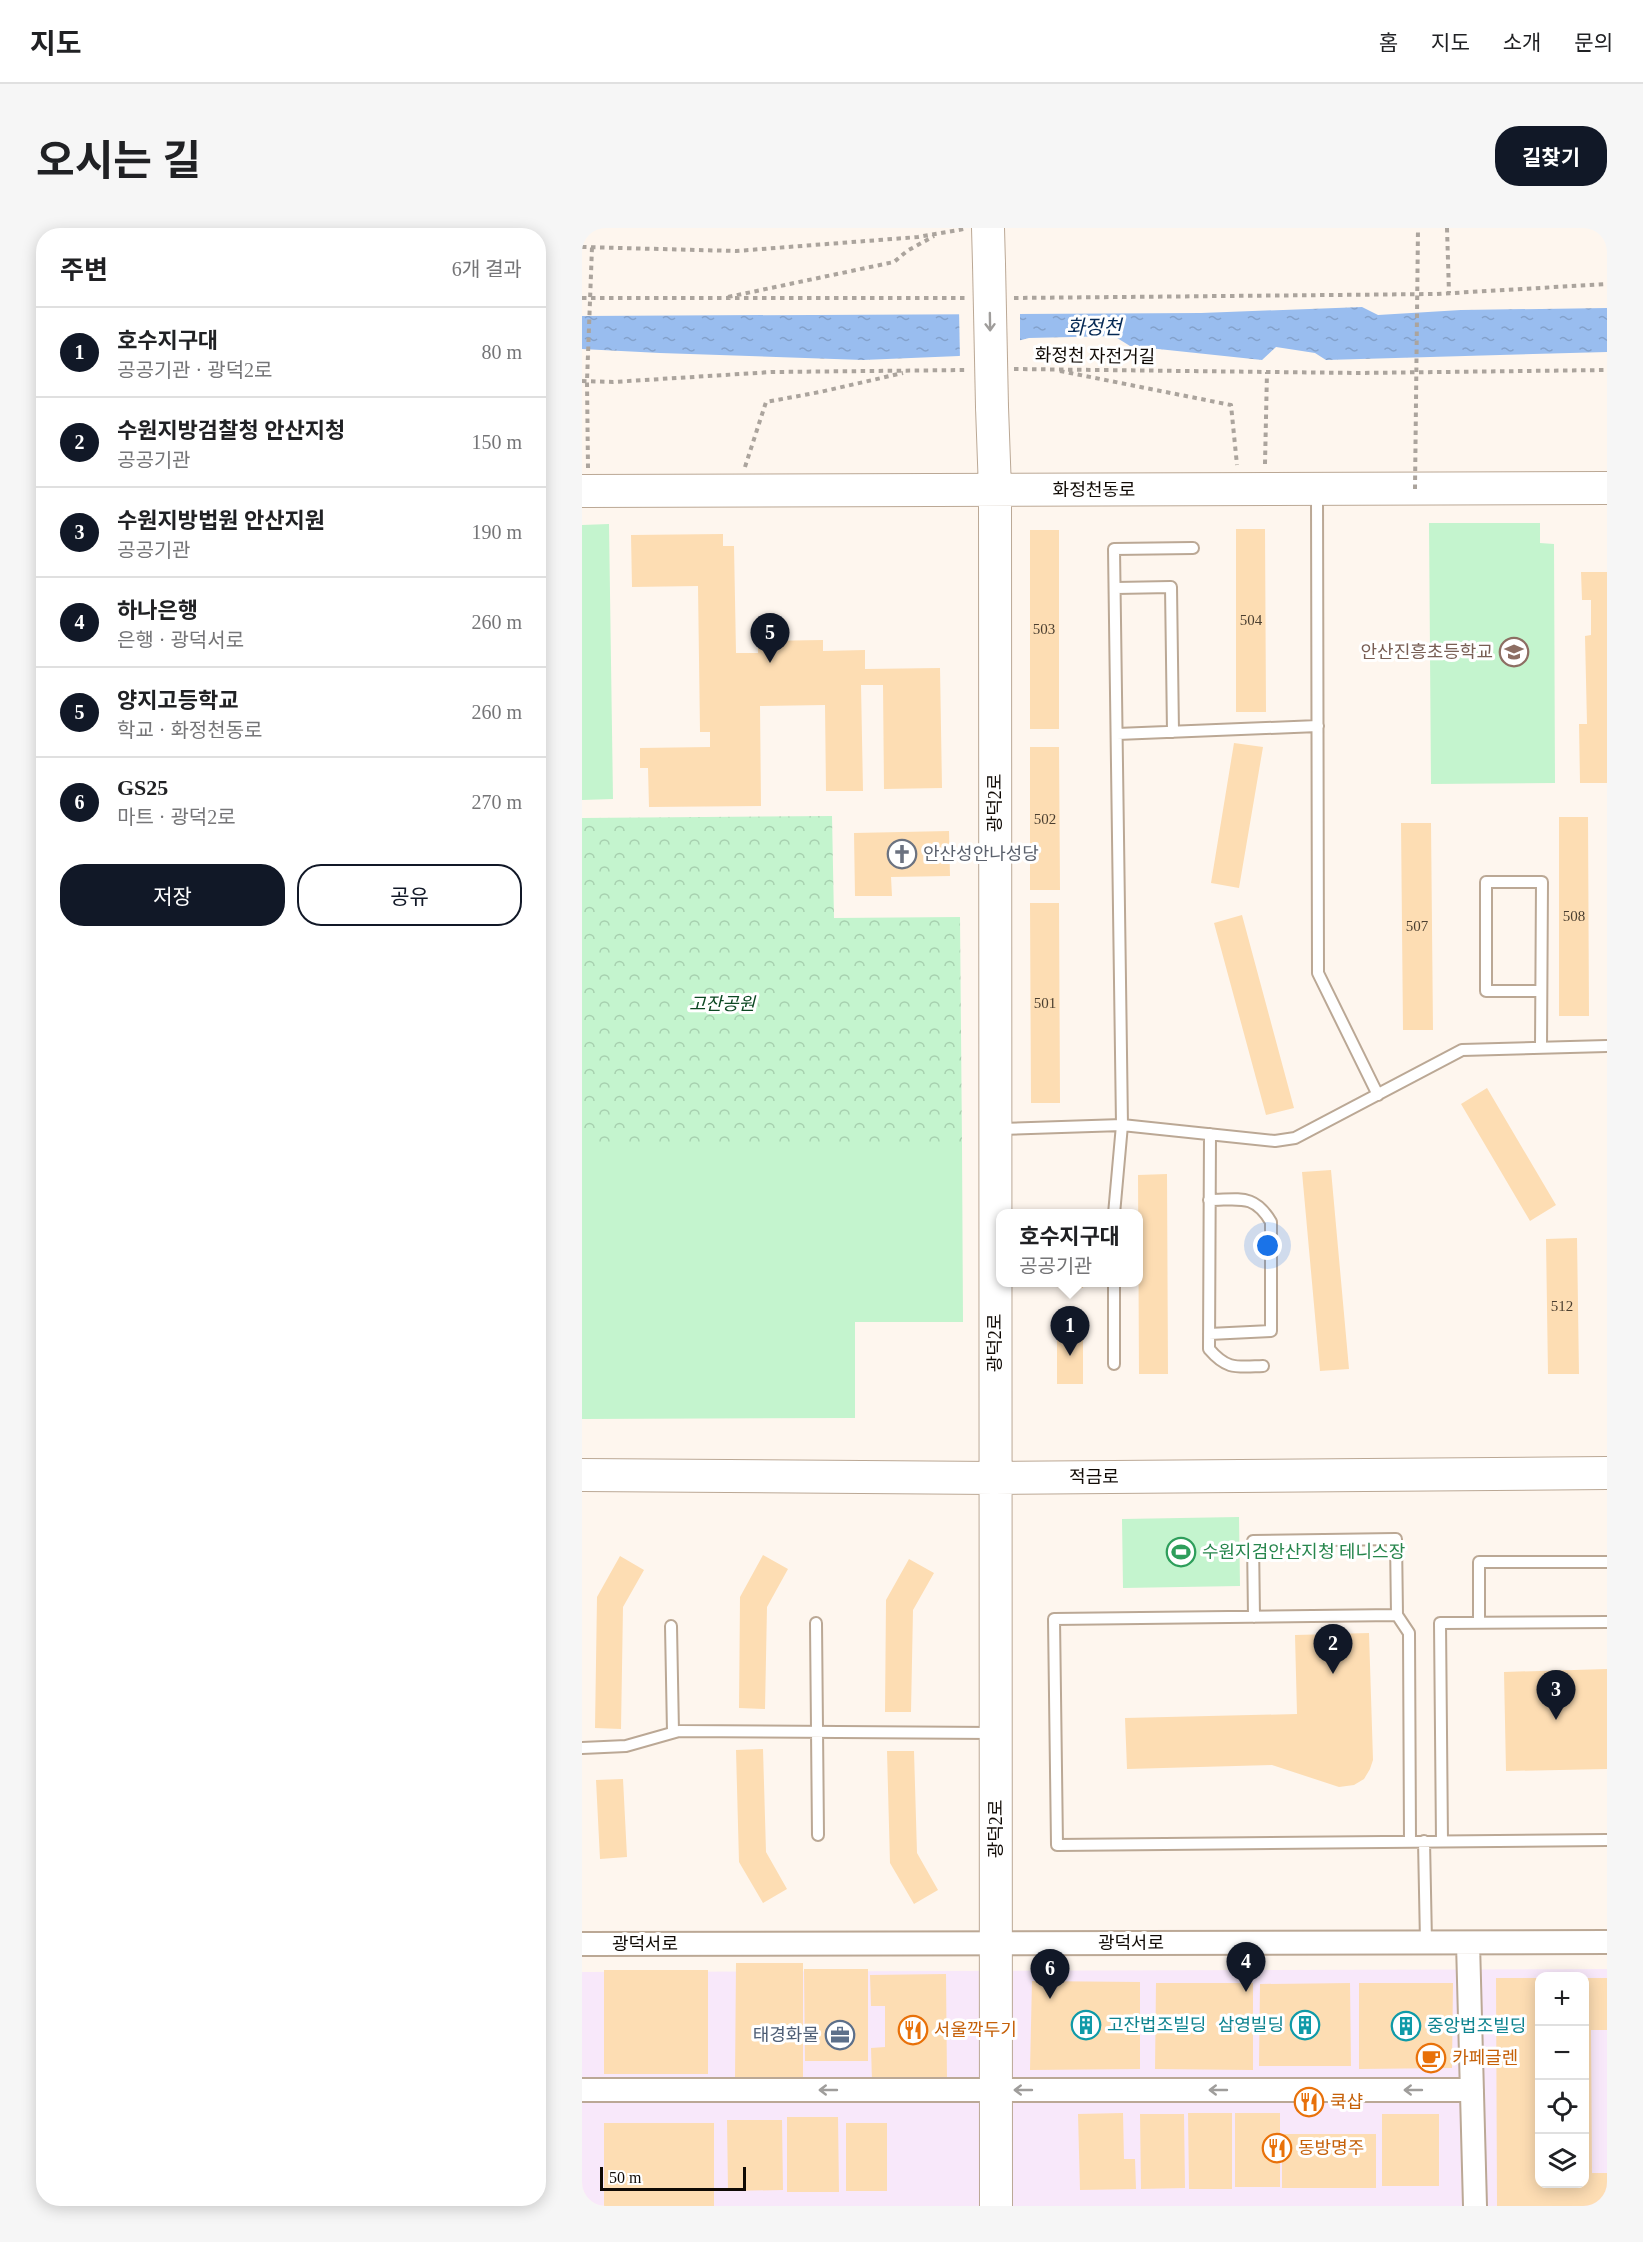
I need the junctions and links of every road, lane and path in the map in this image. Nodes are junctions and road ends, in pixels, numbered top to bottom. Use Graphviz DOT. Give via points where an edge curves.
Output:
graph roads {
  1 [pos="969,228"];
  2 [pos="988,228"];
  3 [pos="1418,228"];
  4 [pos="1447,228"];
  5 [pos="937,234"];
  6 [pos="582,247"];
  7 [pos="592,247"];
  8 [pos="1607,284"];
  9 [pos="1449,293"];
  10 [pos="582,298"];
  11 [pos="589,298"];
  12 [pos="979,298"];
  13 [pos="1003,298"];
  14 [pos="720,299"];
  15 [pos="972,369"];
  16 [pos="1008,369"];
  17 [pos="1050,369"];
  18 [pos="913,370"];
  19 [pos="1607,370"];
  20 [pos="1267,372"];
  21 [pos="584,381"];
  22 [pos="1607,488"];
  23 [pos="1252,489"];
  24 [pos="1317,489"];
  25 [pos="1415,489"];
  26 [pos="995,490"];
  27 [pos="585,491"];
  28 [pos="737,491"];
  29 [pos="1193,548"];
  30 [pos="1116,588"];
  31 [pos="1318,726"];
  32 [pos="1173,732"];
  33 [pos="1117,734"];
  34 [pos="1542,991"];
  35 [pos="1607,1046"];
  36 [pos="1541,1048"];
  37 [pos="1378,1095"];
  38 [pos="1122,1125"];
  39 [pos="996,1130"];
  40 [pos="1210,1134"];
  41 [pos="1209,1200"];
  42 [pos="1114,1209"];
  43 [pos="1114,1287"];
  44 [pos="1209,1334"];
  45 [pos="1114,1364"];
  46 [pos="1263,1366"];
  47 [pos="1607,1473"];
  48 [pos="582,1475"];
  49 [pos="995,1478"];
  50 [pos="1607,1562"];
  51 [pos="1397,1615"];
  52 [pos="1254,1617"];
  53 [pos="1479,1622"];
  54 [pos="1607,1622"];
  55 [pos="816,1623"];
  56 [pos="670,1626"];
  57 [pos="817,1731"];
  58 [pos="673,1732"];
  59 [pos="996,1733"];
  60 [pos="582,1748"];
  61 [pos="818,1835"];
  62 [pos="1607,1839"];
  63 [pos="1410,1841"];
  64 [pos="1424,1841"];
  65 [pos="1442,1841"];
  66 [pos="1426,1942"];
  67 [pos="1607,1942"];
  68 [pos="996,1943"];
  69 [pos="1468,1943"];
  70 [pos="582,1944"];
  71 [pos="582,2090"];
  72 [pos="996,2090"];
  73 [pos="1472,2090"];
  74 [pos="996,2206"];
  75 [pos="1475,2206"];
  1 -- 5 [label="path"];
  2 -- 26 [label="street, 광덕2로, one-way, bridge"];
  3 -- 25 [label="path, bridge"];
  4 -- 9 [label="path"];
  5 -- 7 [label="path" via="736,251"];
  5 -- 14 [label="path" via="894,262"];
  6 -- 7 [label="path"];
  7 -- 11 [label="path"];
  8 -- 9 [label="path"];
  9 -- 13 [label="path"];
  10 -- 11 [label="path"];
  11 -- 14 [label="path"];
  11 -- 21 [label="path"];
  12 -- 14 [label="path"];
  15 -- 18 [label="path"];
  16 -- 17 [label="path, 화정천 자전거길"];
  17 -- 20 [label="path, 화정천 자전거길"];
  17 -- 23 [label="path" via="1231,405"];
  18 -- 21 [label="path"];
  18 -- 28 [label="path" via="766,402"];
  19 -- 20 [label="path, 화정천 자전거길"];
  20 -- 23 [label="path"];
  21 -- 27 [label="path"];
  22 -- 25 [label="street, 화정천동로"];
  23 -- 24 [label="street, 화정천동로"];
  23 -- 26 [label="street, 화정천동로"];
  24 -- 25 [label="street, 화정천동로"];
  24 -- 31 [label="lane"];
  26 -- 28 [label="street, 화정천동로"];
  26 -- 39 [label="street, 광덕2로"];
  27 -- 28 [label="street, 화정천동로"];
  29 -- 30 [label="lane" via="1114,549"];
  30 -- 32 [label="lane" via="1172,587"];
  30 -- 33 [label="lane"];
  31 -- 32 [label="lane"];
  31 -- 37 [label="lane" via="1318,973"];
  32 -- 33 [label="lane"];
  33 -- 38 [label="lane"];
  34 -- 34 [label="lane" via="1486,991 1486,882 1542,882"];
  34 -- 36 [label="lane"];
  35 -- 36 [label="lane"];
  36 -- 37 [label="lane" via="1462,1050"];
  37 -- 40 [label="lane" via="1295,1138 1275,1141"];
  38 -- 39 [label="lane"];
  38 -- 40 [label="lane"];
  38 -- 42 [label="lane"];
  39 -- 49 [label="street, 광덕2로"];
  40 -- 41 [label="lane"];
  41 -- 44 [label="lane"];
  41 -- 44 [label="lane" via="1252,1200 1270,1222 1271,1331"];
  43 -- 45 [label="lane"];
  44 -- 46 [label="lane" via="1209,1348 1218,1360 1230,1367"];
  47 -- 49 [label="street, 적금로"];
  48 -- 49 [label="street, 적금로"];
  49 -- 59 [label="street, 광덕2로"];
  50 -- 53 [label="lane" via="1479,1562"];
  51 -- 52 [label="lane"];
  51 -- 52 [label="lane" via="1396,1539 1253,1541"];
  51 -- 63 [label="lane" via="1409,1633"];
  52 -- 63 [label="lane" via="1054,1619 1057,1845"];
  53 -- 54 [label="lane"];
  53 -- 65 [label="lane" via="1440,1623"];
  55 -- 57 [label="lane"];
  56 -- 58 [label="lane"];
  57 -- 58 [label="lane"];
  57 -- 59 [label="lane"];
  57 -- 61 [label="lane"];
  58 -- 60 [label="lane" via="626,1746"];
  59 -- 68 [label="street, 광덕2로"];
  62 -- 65 [label="lane"];
  63 -- 64 [label="lane"];
  64 -- 65 [label="lane"];
  64 -- 66 [label="lane"];
  66 -- 68 [label="street, 광덕서로"];
  66 -- 69 [label="street, 광덕서로"];
  67 -- 69 [label="street, 광덕서로"];
  68 -- 70 [label="street, 광덕서로"];
  68 -- 72 [label="street, 광덕2로"];
  69 -- 73 [label="street"];
  72 -- 71 [label="street, one-way"];
  73 -- 72 [label="street, one-way"];
  72 -- 74 [label="street, 광덕2로"];
  73 -- 75 [label="street"];
}
